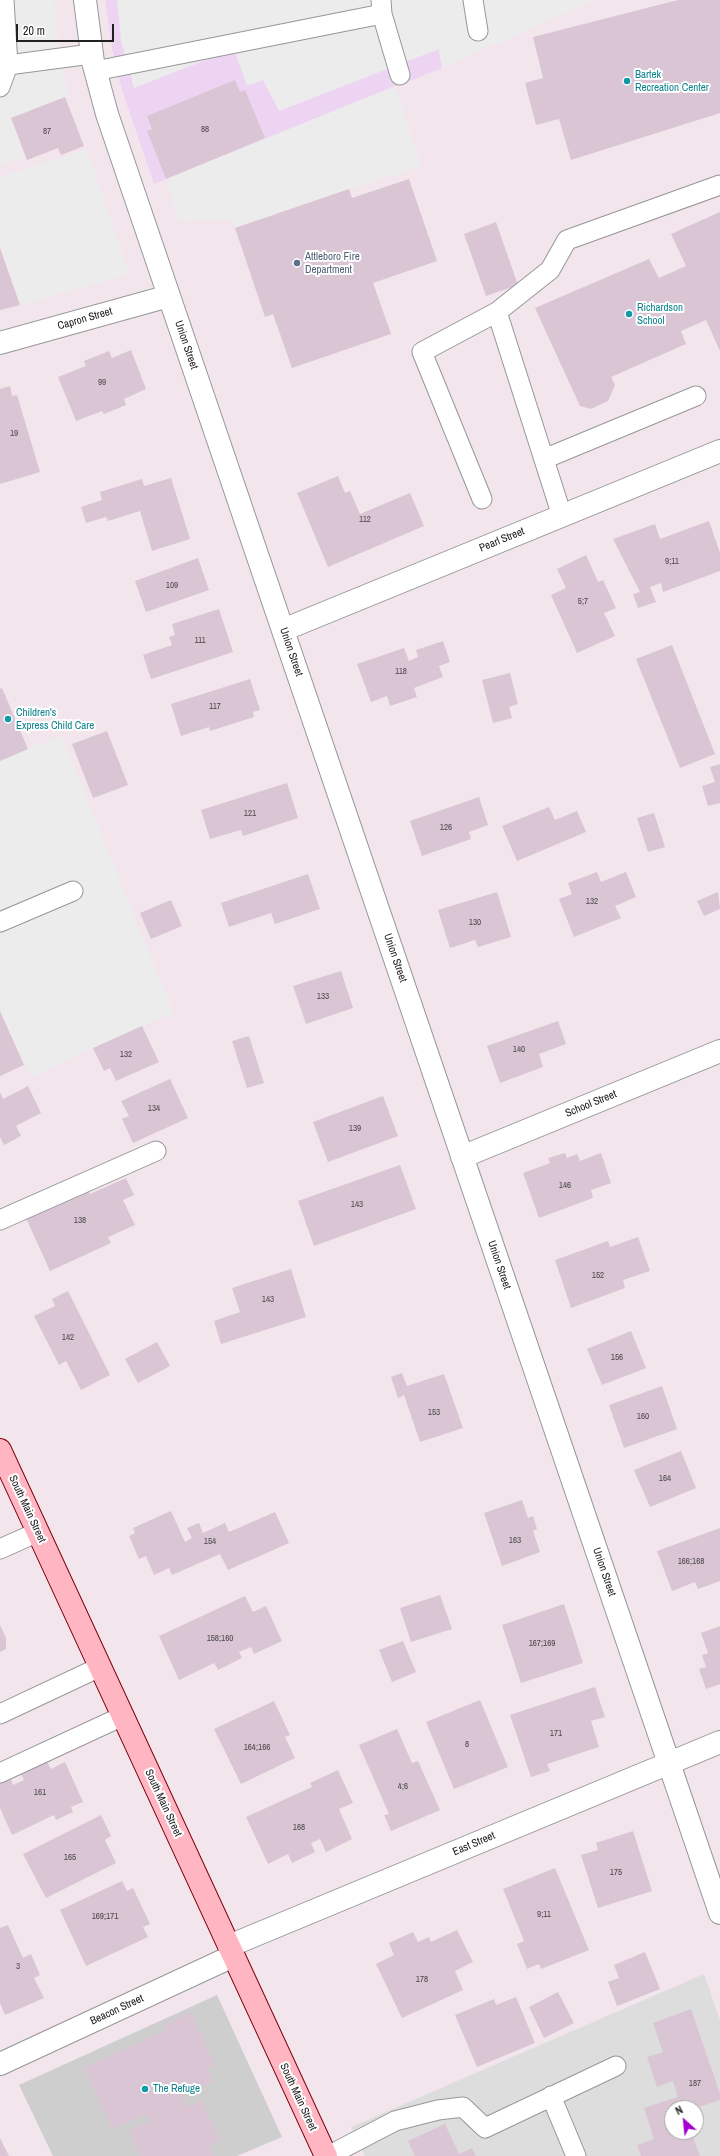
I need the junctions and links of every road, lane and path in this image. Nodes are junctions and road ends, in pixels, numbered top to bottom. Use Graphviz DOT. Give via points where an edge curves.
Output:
graph roads {
  1 [pos="4,0"];
  2 [pos="85,0"];
  3 [pos="473,0"];
  4 [pos="381,7"];
  5 [pos="478,31"];
  6 [pos="93,62"];
  7 [pos="8,65"];
  8 [pos="400,75"];
  9 [pos="0,87"];
  10 [pos="720,184"];
  11 [pos="169,296"];
  12 [pos="497,312"];
  13 [pos="0,343"];
  14 [pos="696,396"];
  15 [pos="720,451"];
  16 [pos="544,459"];
  17 [pos="482,499"];
  18 [pos="562,516"];
  19 [pos="283,630"];
  20 [pos="73,891"];
  21 [pos="0,922"];
  22 [pos="720,1051"];
  23 [pos="156,1151"];
  24 [pos="462,1157"];
  25 [pos="0,1220"];
  26 [pos="0,1450"];
  27 [pos="38,1532"];
  28 [pos="0,1549"];
  29 [pos="100,1667"];
  30 [pos="0,1714"];
  31 [pos="123,1716"];
  32 [pos="720,1742"];
  33 [pos="669,1763"];
  34 [pos="0,1773"];
  35 [pos="720,1913"];
  36 [pos="231,1951"];
  37 [pos="0,2064"];
  38 [pos="616,2066"];
  39 [pos="551,2096"];
  40 [pos="327,2156"];
  41 [pos="576,2156"];
  1 -- 7 [label="lane"];
  2 -- 6 [label="street, Union Street"];
  3 -- 5 [label="lane"];
  4 -- 6 [label="lane"];
  4 -- 8 [label="lane"];
  6 -- 7 [label="lane"];
  6 -- 11 [label="street, Union Street"];
  7 -- 9 [label="lane"];
  10 -- 12 [label="lane" via="567,240 550,270"];
  11 -- 13 [label="street, Capron Street"];
  11 -- 19 [label="street, Union Street"];
  12 -- 16 [label="lane"];
  12 -- 17 [label="lane" via="422,352"];
  14 -- 16 [label="lane"];
  15 -- 18 [label="street, Pearl Street"];
  16 -- 18 [label="lane"];
  18 -- 19 [label="street, Pearl Street"];
  19 -- 24 [label="street, Union Street"];
  20 -- 21 [label="lane"];
  22 -- 24 [label="street, School Street"];
  23 -- 25 [label="lane"];
  24 -- 33 [label="street, Union Street"];
  26 -- 27 [label="main road, South Main Street"];
  27 -- 28 [label="lane"];
  27 -- 29 [label="main road, South Main Street"];
  29 -- 30 [label="lane"];
  29 -- 31 [label="main road, South Main Street"];
  31 -- 34 [label="lane"];
  31 -- 36 [label="main road, South Main Street"];
  32 -- 33 [label="street, East Street"];
  33 -- 35 [label="street, Union Street"];
  33 -- 36 [label="street, East Street"];
  36 -- 37 [label="street, Beacon Street"];
  36 -- 40 [label="main road, South Main Street"];
  38 -- 39 [label="lane"];
  39 -- 40 [label="lane" via="484,2128 463,2107 395,2121"];
  39 -- 41 [label="lane"];
}
